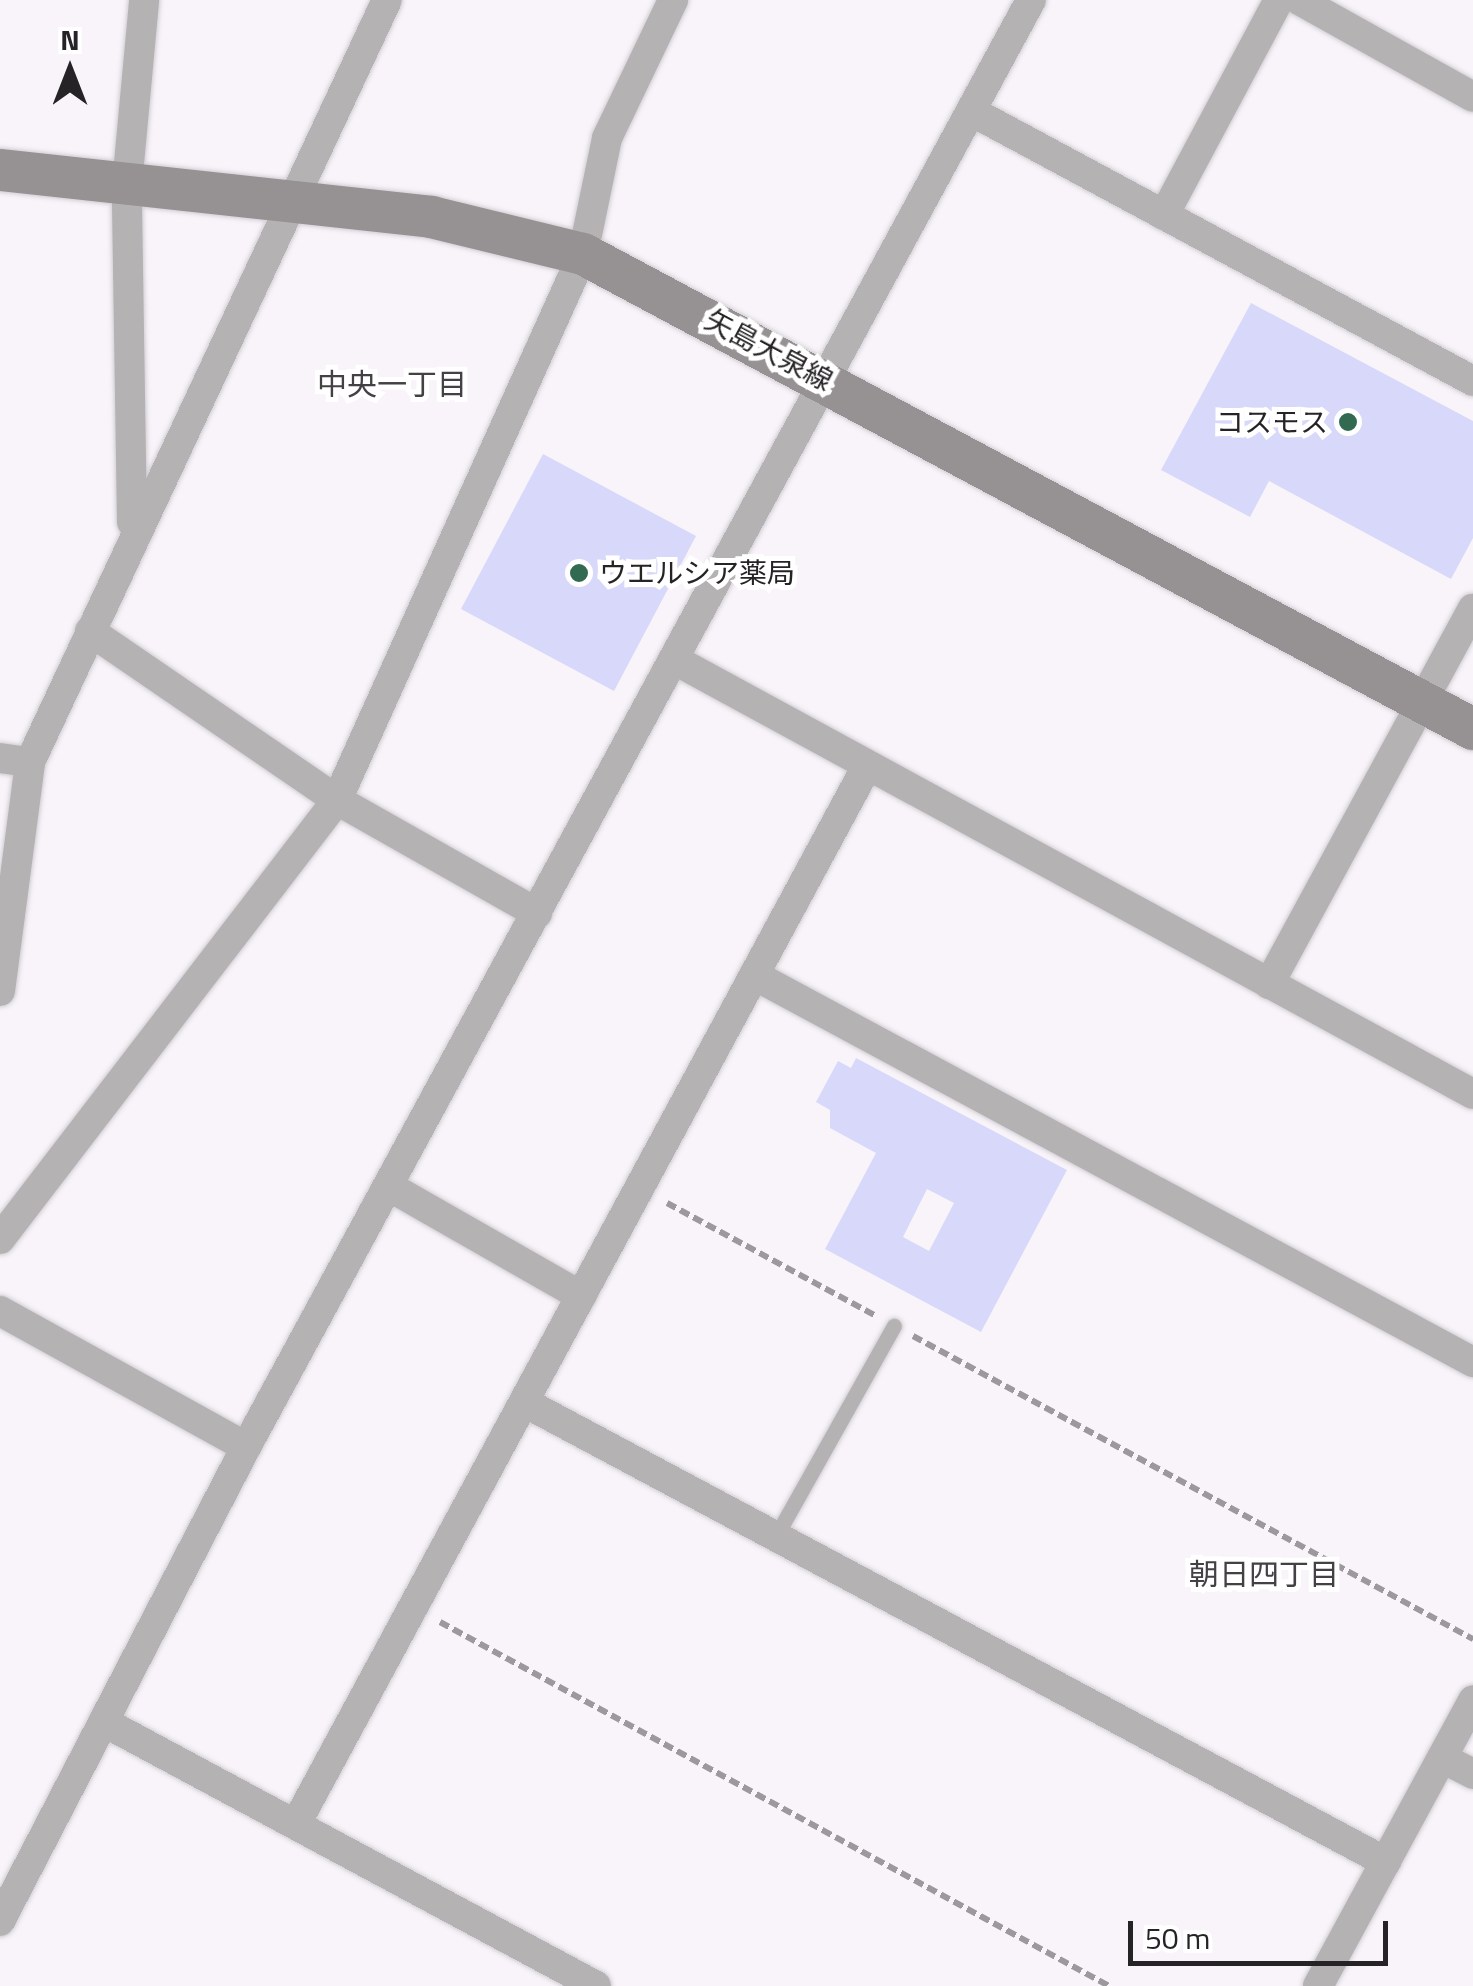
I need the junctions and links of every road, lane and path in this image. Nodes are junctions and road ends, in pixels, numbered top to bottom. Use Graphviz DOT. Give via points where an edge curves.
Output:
graph roads {
  1 [pos="144,0"];
  2 [pos="388,0"];
  3 [pos="673,0"];
  4 [pos="1031,0"];
  5 [pos="1279,0"];
  6 [pos="1299,0"];
  7 [pos="1473,97"];
  8 [pos="971,111"];
  9 [pos="0,170"];
  10 [pos="127,185"];
  11 [pos="290,200"];
  12 [pos="1164,214"];
  13 [pos="584,254"];
  14 [pos="827,380"];
  15 [pos="1473,380"];
  16 [pos="132,530"];
  17 [pos="1473,609"];
  18 [pos="90,631"];
  19 [pos="675,660"];
  20 [pos="1422,701"];
  21 [pos="1473,729"];
  22 [pos="15,760"];
  23 [pos="867,766"];
  24 [pos="337,800"];
  25 [pos="536,913"];
  26 [pos="754,975"];
  27 [pos="1269,984"];
  28 [pos="0,990"];
  29 [pos="1473,1094"];
  30 [pos="390,1187"];
  31 [pos="639,1188"];
  32 [pos="0,1239"];
  33 [pos="581,1296"];
  34 [pos="0,1311"];
  35 [pos="894,1326"];
  36 [pos="1473,1362"];
  37 [pos="524,1402"];
  38 [pos="246,1447"];
  39 [pos="776,1536"];
  40 [pos="413,1607"];
  41 [pos="1473,1639"];
  42 [pos="1473,1700"];
  43 [pos="106,1723"];
  44 [pos="1442,1758"];
  45 [pos="1473,1774"];
  46 [pos="296,1822"];
  47 [pos="1386,1862"];
  48 [pos="0,1921"];
  49 [pos="596,1986"];
  50 [pos="1109,1986"];
  51 [pos="1318,1986"];
  1 -- 10 [label="street"];
  2 -- 11 [label="street"];
  3 -- 13 [label="street" via="607,138"];
  4 -- 8 [label="street"];
  5 -- 12 [label="street"];
  6 -- 7 [label="street"];
  8 -- 12 [label="street"];
  8 -- 14 [label="street"];
  9 -- 10 [label="main road, 矢島大泉線"];
  10 -- 11 [label="main road, 矢島大泉線"];
  10 -- 16 [label="street"];
  11 -- 13 [label="main road, 矢島大泉線" via="431,217"];
  11 -- 16 [label="street"];
  12 -- 15 [label="street"];
  13 -- 14 [label="main road, 矢島大泉線"];
  13 -- 24 [label="street"];
  14 -- 19 [label="street"];
  14 -- 20 [label="main road, 矢島大泉線"];
  16 -- 18 [label="street"];
  17 -- 20 [label="street"];
  18 -- 22 [label="street"];
  18 -- 24 [label="street"];
  19 -- 23 [label="street"];
  19 -- 25 [label="street"];
  20 -- 21 [label="main road, 矢島大泉線"];
  20 -- 27 [label="street"];
  22 -- 28 [label="street"];
  23 -- 26 [label="street"];
  23 -- 27 [label="street"];
  24 -- 25 [label="street"];
  24 -- 32 [label="street"];
  25 -- 30 [label="street"];
  26 -- 31 [label="street"];
  26 -- 36 [label="street"];
  27 -- 29 [label="street"];
  30 -- 33 [label="street"];
  30 -- 38 [label="street"];
  31 -- 33 [label="street"];
  31 -- 35 [label="path"];
  33 -- 37 [label="street"];
  34 -- 38 [label="street"];
  35 -- 39 [label="lane"];
  35 -- 41 [label="path"];
  37 -- 39 [label="street"];
  37 -- 40 [label="street"];
  38 -- 43 [label="street"];
  39 -- 47 [label="street"];
  40 -- 46 [label="street"];
  40 -- 50 [label="path"];
  42 -- 44 [label="street"];
  43 -- 46 [label="street"];
  43 -- 48 [label="street"];
  44 -- 45 [label="street"];
  44 -- 47 [label="street"];
  46 -- 49 [label="street"];
  47 -- 51 [label="street"];
}
